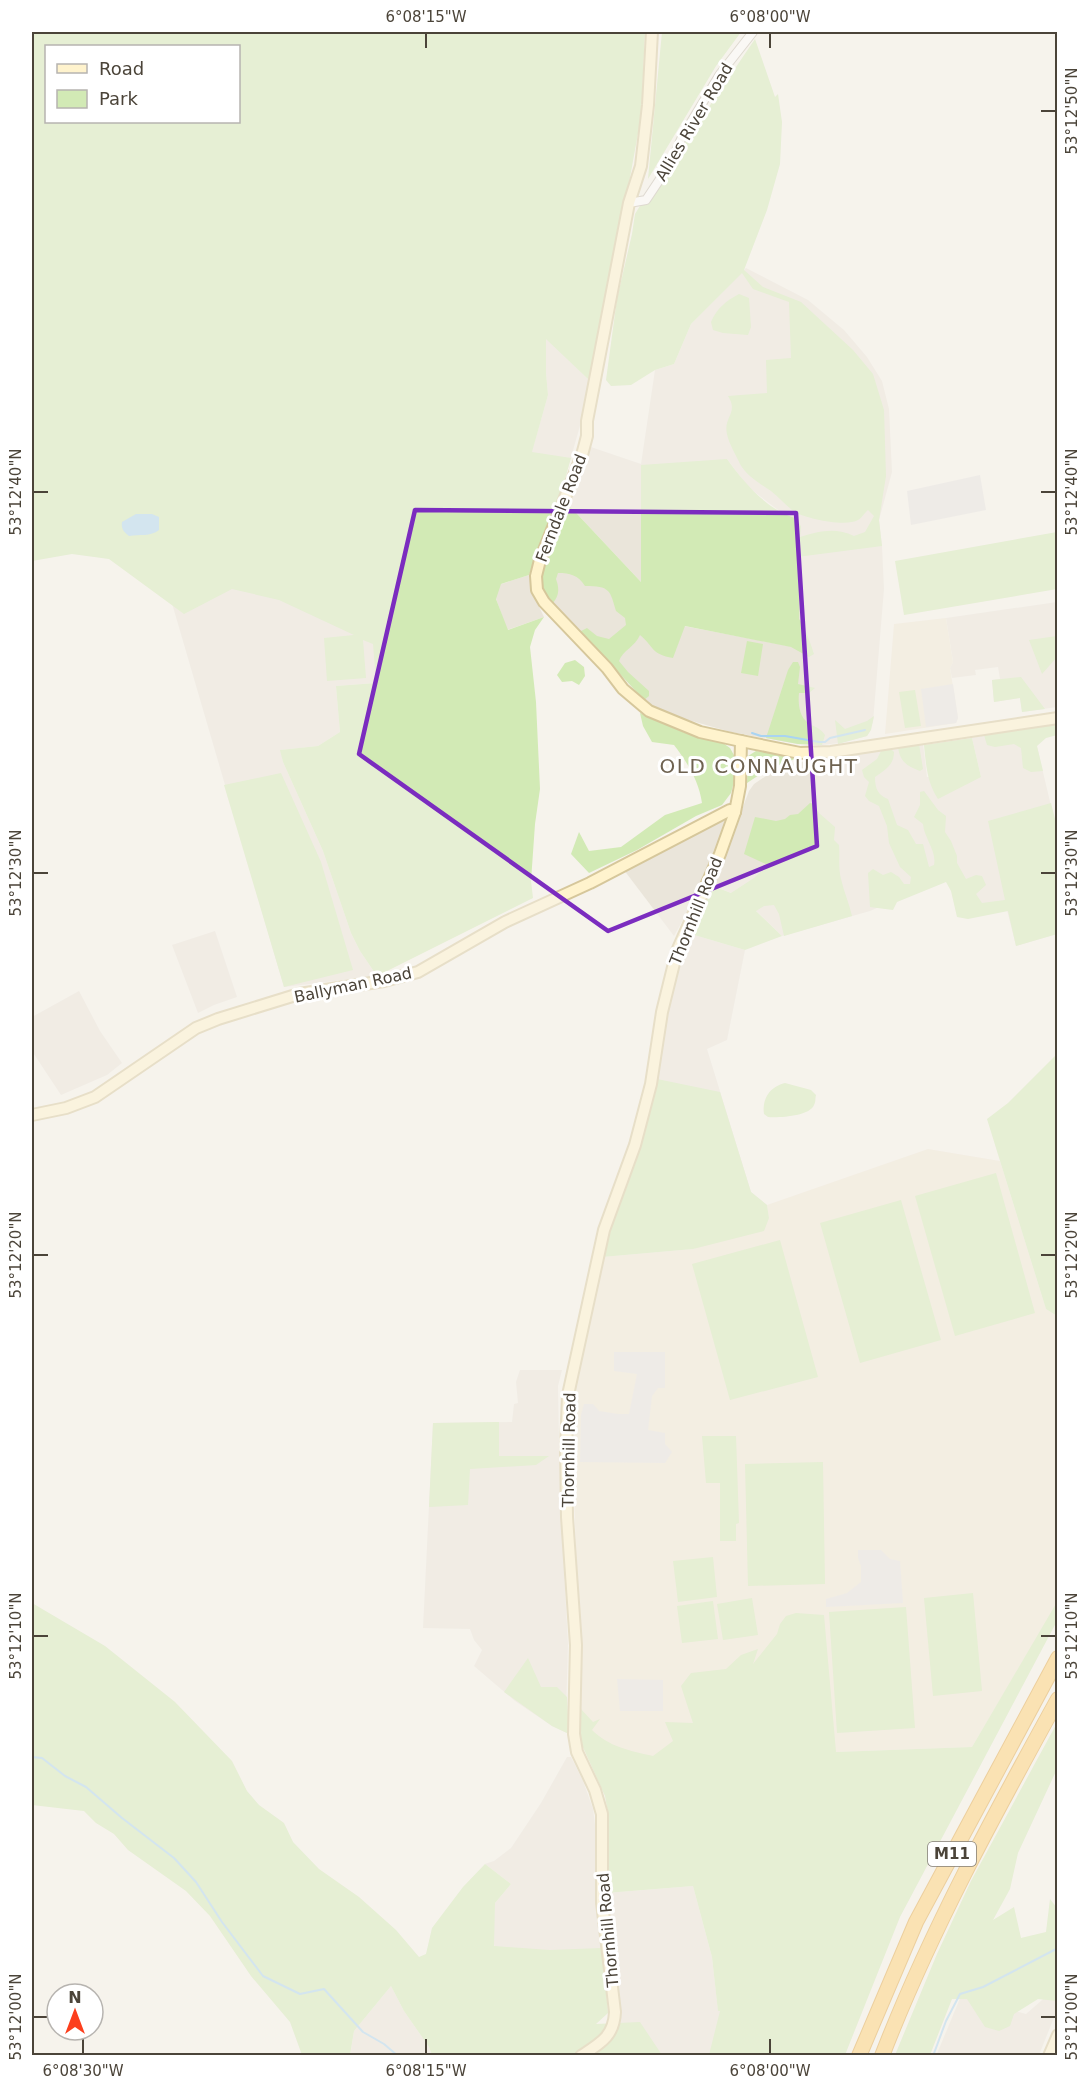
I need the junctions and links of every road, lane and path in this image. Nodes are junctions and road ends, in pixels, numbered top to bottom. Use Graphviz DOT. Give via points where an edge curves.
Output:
graph roads {
  1 [pos="652,32"];
  2 [pos="753,32"];
  3 [pos="629,203"];
  4 [pos="1058,718"];
  5 [pos="741,741"];
  6 [pos="735,812"];
  7 [pos="32,1115"];
  8 [pos="1058,1659"];
  9 [pos="1058,1699"];
  10 [pos="1058,2035"];
  11 [pos="581,2055"];
  12 [pos="859,2055"];
  13 [pos="882,2055"];
  14 [pos="1049,2055"];
  1 -- 3 [label="street, Ferndale Road" via="641,166"];
  2 -- 3 [label="street, Allies River Road" via="720,74 646,201"];
  3 -- 5 [label="street, Ferndale Road" via="587,436 540,560 537,590 553,614 640,704 669,721"];
  4 -- 5 [label="street, Ferndale Road" via="831,752 800,753"];
  5 -- 6 [label="street, Thornhill Road"];
  6 -- 7 [label="street, Ballyman Road" via="729,810 506,922 417,972 299,994 218,1019 196,1028 95,1097"];
  6 -- 11 [label="street, Thornhill Road" via="676,951 651,1084 635,1145 604,1230 568,1395 567,1517 576,1645 574,1734 602,1814 602,1903 615,2012 610,2035"];
  8 -- 12 [label="highway, M11" via="916,1922"];
  9 -- 13 [label="highway, M11" via="931,1939"];
  10 -- 14 [label="street"];
}
